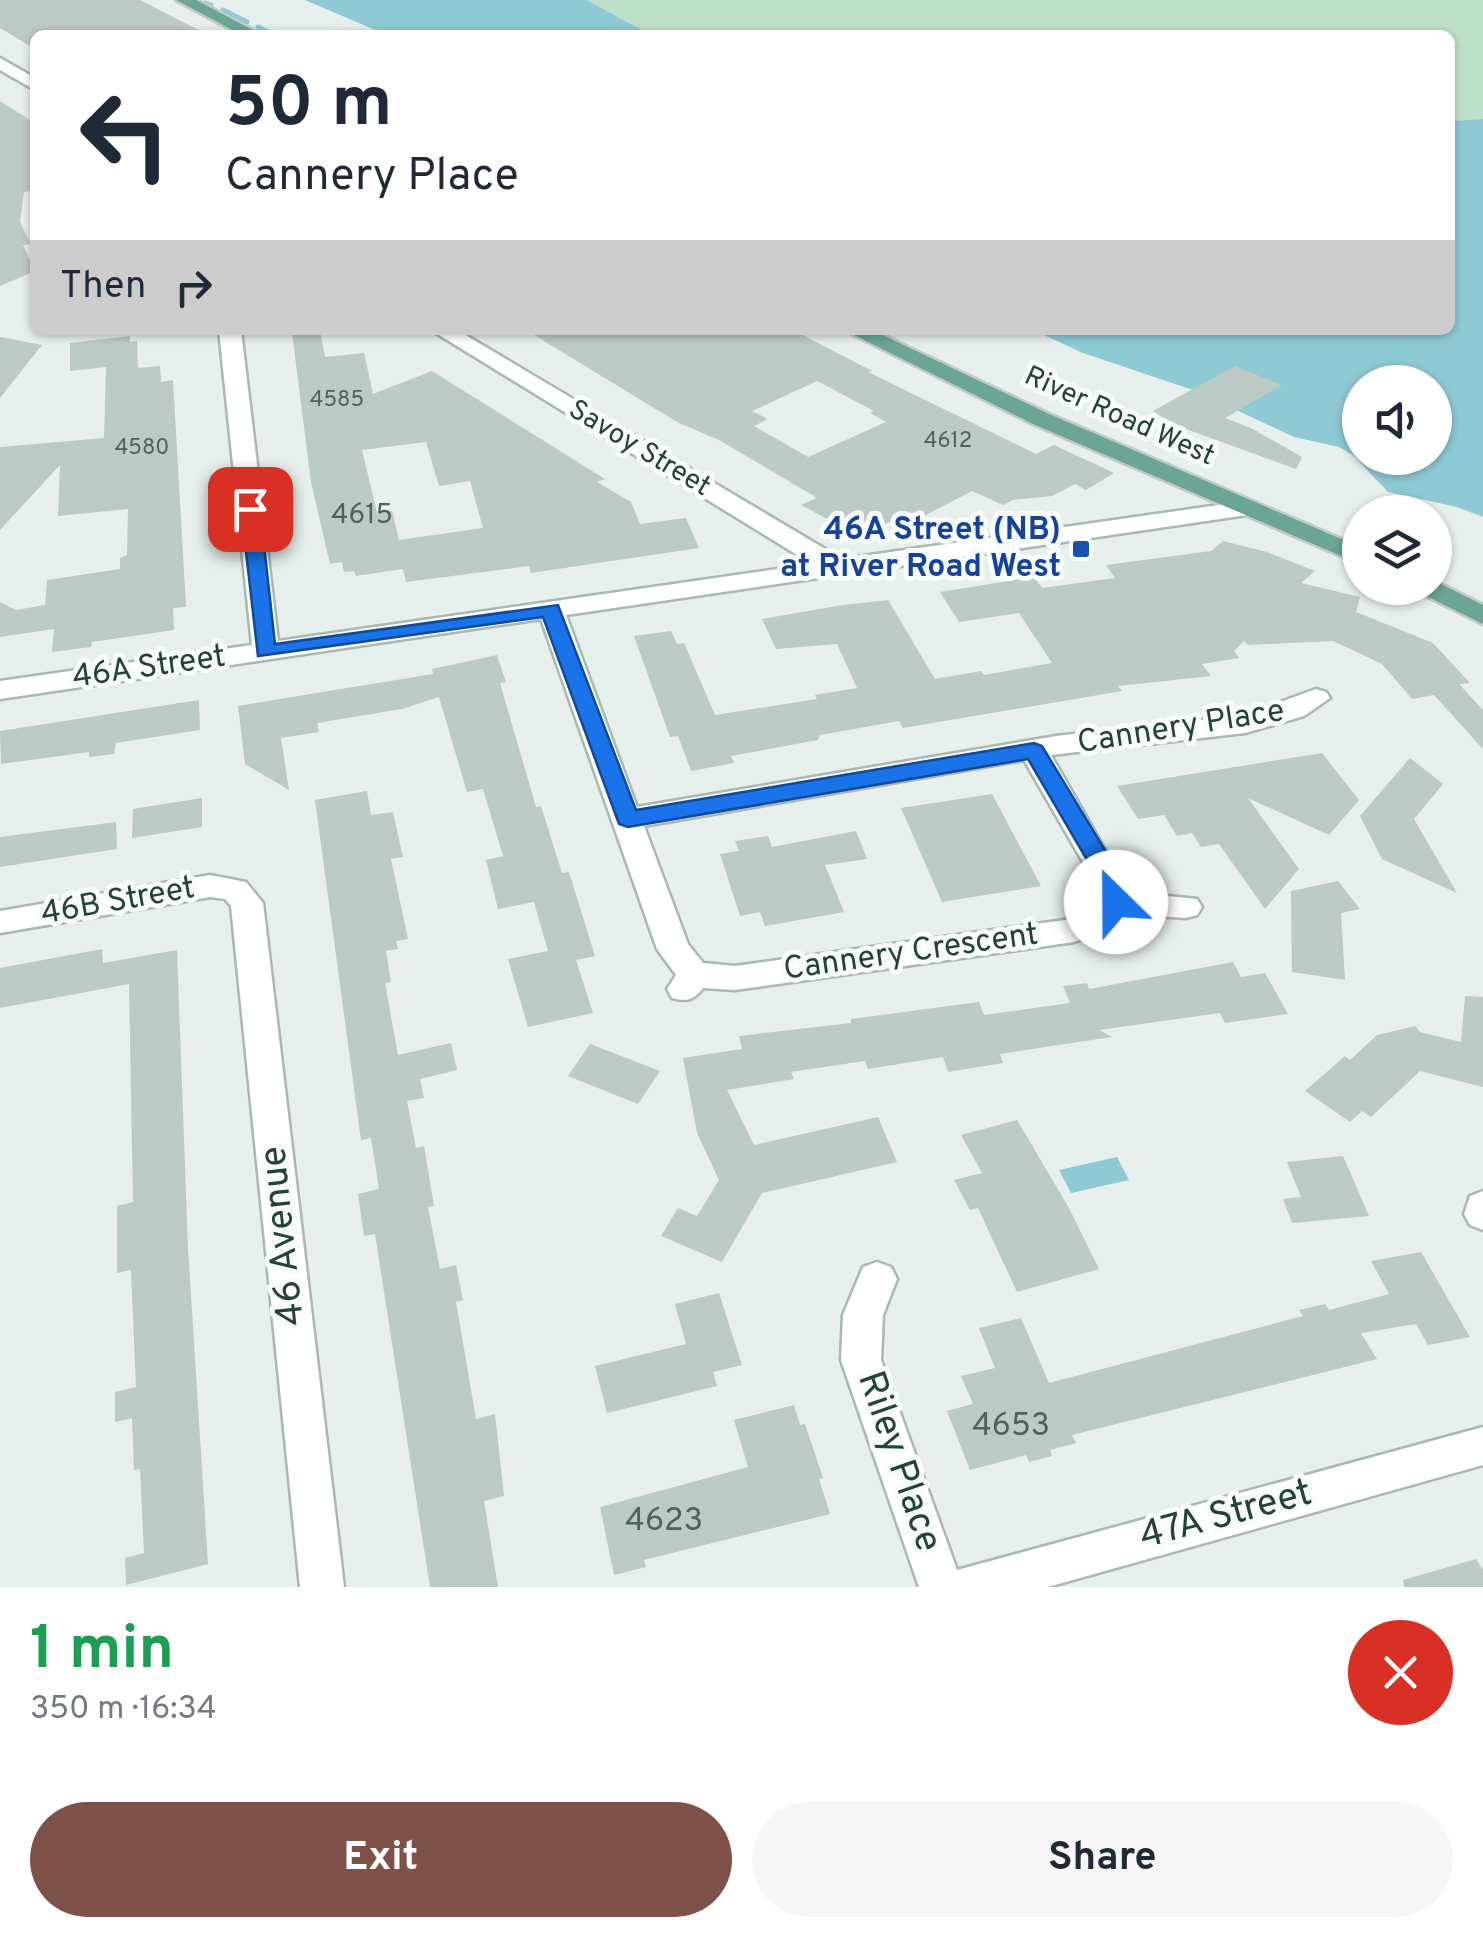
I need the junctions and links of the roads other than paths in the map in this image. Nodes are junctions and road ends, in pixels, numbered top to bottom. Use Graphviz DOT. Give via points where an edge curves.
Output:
graph roads {
  1 [pos="184,0"];
  2 [pos="244,30"];
  3 [pos="0,63"];
  4 [pos="30,82"];
  5 [pos="231,335"];
  6 [pos="450,335"];
  7 [pos="864,335"];
  8 [pos="1247,508"];
  9 [pos="1342,548"];
  10 [pos="836,568"];
  11 [pos="1452,599"];
  12 [pos="551,610"];
  13 [pos="1483,616"];
  14 [pos="266,651"];
  15 [pos="0,690"];
  16 [pos="1316,698"];
  17 [pos="1034,750"];
  18 [pos="628,819"];
  19 [pos="236,890"];
  20 [pos="1116,902"];
  21 [pos="1186,906"];
  22 [pos="0,922"];
  23 [pos="1483,1207"];
  24 [pos="1483,1214"];
  25 [pos="878,1279"];
  26 [pos="1483,1446"];
  27 [pos="322,1587"];
  28 [pos="941,1587"];
  29 [pos="969,1587"];
  1 -- 2 [label="main road"];
  3 -- 4 [label="street"];
  5 -- 14 [label="street"];
  6 -- 10 [label="street, Savoy Street"];
  7 -- 8 [label="main road, River Road West"];
  8 -- 9 [label="main road, River Road West"];
  8 -- 10 [label="street, 46A Street"];
  10 -- 12 [label="street, 46A Street"];
  11 -- 13 [label="main road"];
  12 -- 14 [label="street, 46A Street"];
  12 -- 18 [label="street, Cannery Crescent"];
  14 -- 15 [label="street, 46A Street"];
  16 -- 17 [label="street, Cannery Place" via="1261,721"];
  17 -- 18 [label="street, Cannery Place"];
  17 -- 20 [label="street" via="1105,870"];
  18 -- 20 [label="street, Cannery Crescent" via="688,983 1086,928 1108,919"];
  19 -- 22 [label="street, 46B Street" via="210,886"];
  19 -- 27 [label="street, 46 Avenue" via="249,914"];
  20 -- 21 [label="street"];
  23 -- 24 [label="street"];
  25 -- 28 [label="street, Riley Place" via="863,1315 861,1360"];
  26 -- 29 [label="street, 47A Street"];
}
